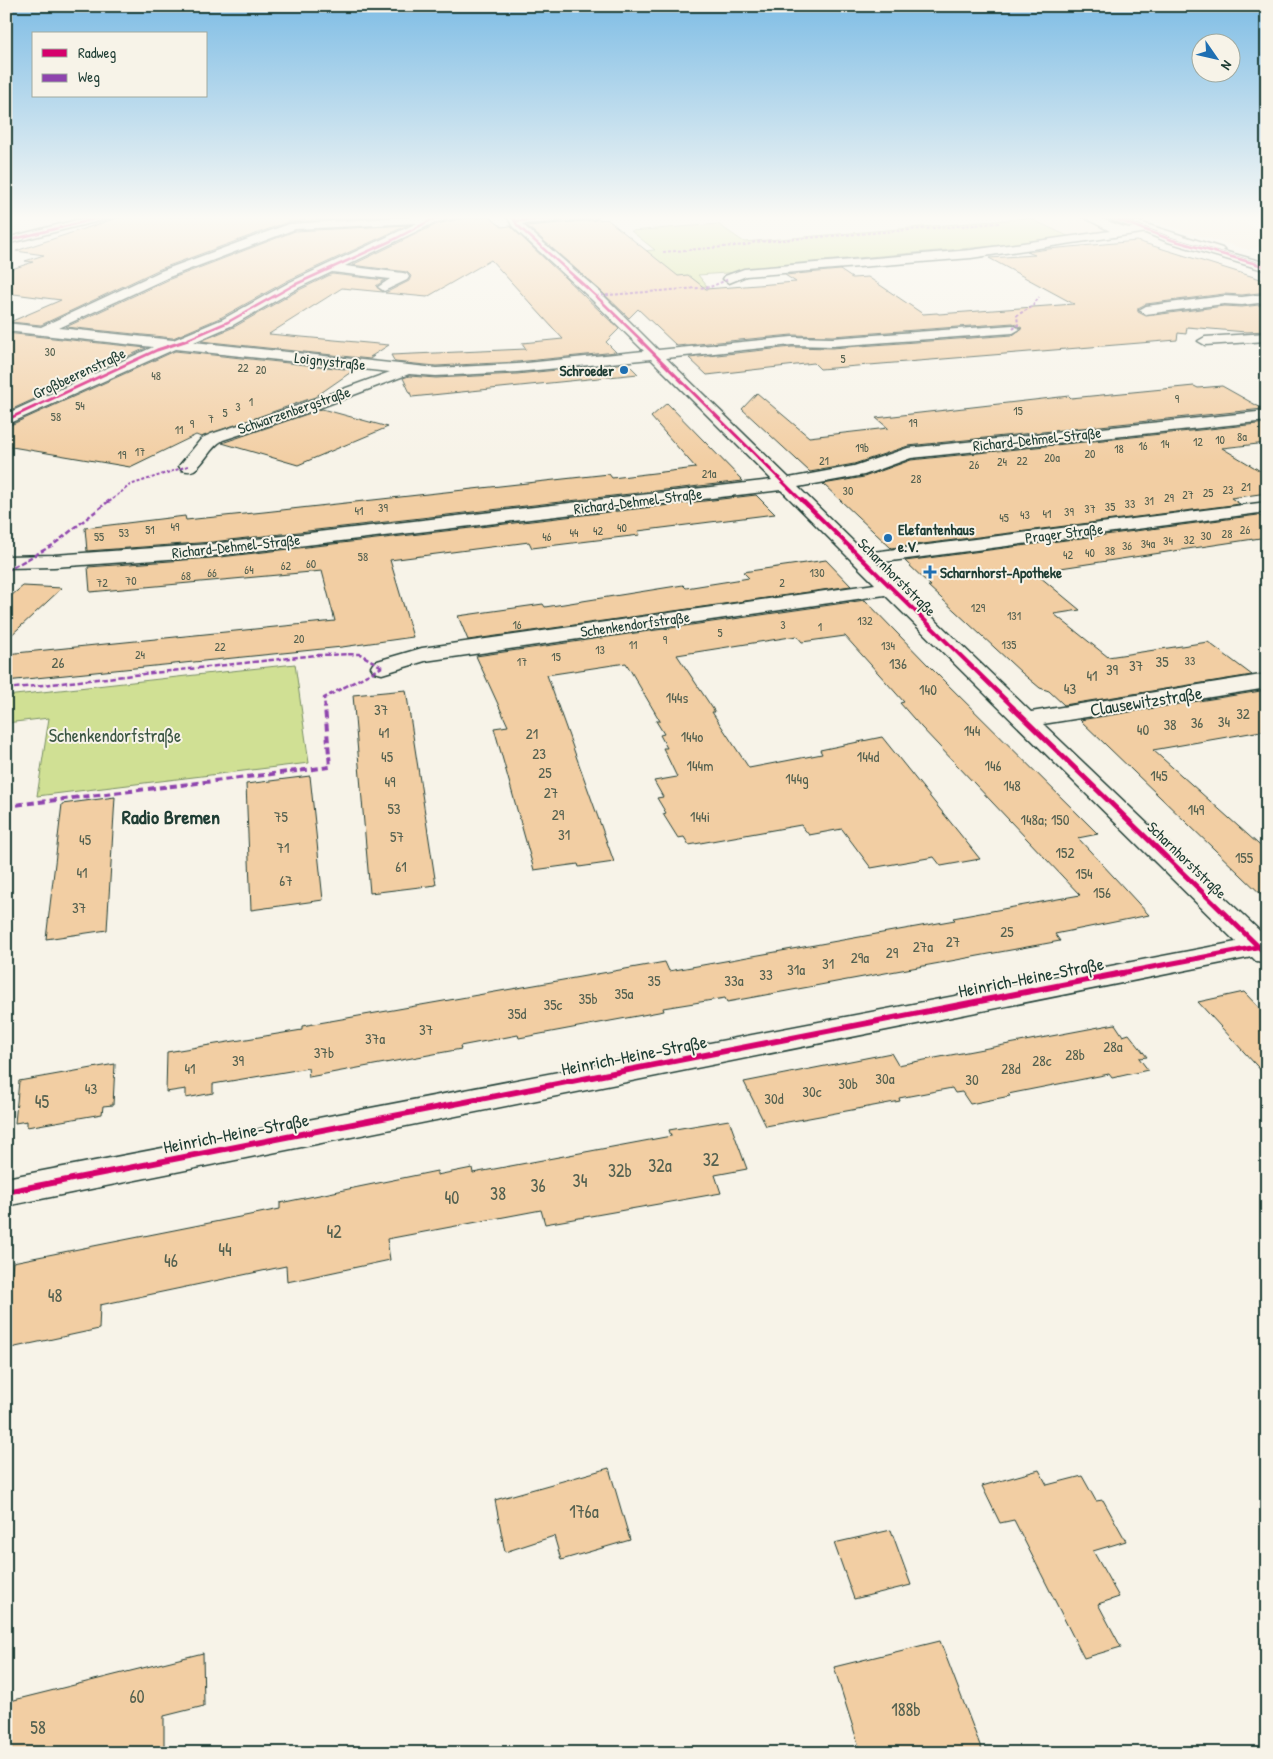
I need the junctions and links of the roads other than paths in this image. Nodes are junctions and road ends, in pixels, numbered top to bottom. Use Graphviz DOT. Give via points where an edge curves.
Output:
graph roads {
  1 [pos="114,298"];
  2 [pos="271,298"];
  3 [pos="598,298"];
  4 [pos="1266,298"];
  5 [pos="1146,310"];
  6 [pos="6,327"];
  7 [pos="1013,329"];
  8 [pos="41,332"];
  9 [pos="1267,337"];
  10 [pos="1205,341"];
  11 [pos="174,345"];
  12 [pos="654,354"];
  13 [pos="411,369"];
  14 [pos="1267,416"];
  15 [pos="6,420"];
  16 [pos="188,466"];
  17 [pos="784,484"];
  18 [pos="1267,507"];
  19 [pos="861,559"];
  20 [pos="6,562"];
  21 [pos="890,588"];
  22 [pos="382,667"];
  23 [pos="1267,681"];
  24 [pos="1025,720"];
  25 [pos="1264,949"];
  26 [pos="6,1192"];
  1 -- 8 [label="street"];
  2 -- 11 [label="street, Großbeerenstraße" via="228,322"];
  3 -- 12 [label="street, Scharnhorststraße"];
  4 -- 5 [label="street"];
  6 -- 8 [label="street, Loignystraße"];
  7 -- 12 [label="street, Loignystraße" via="832,342 792,341"];
  8 -- 11 [label="street, Loignystraße"];
  9 -- 10 [label="street"];
  11 -- 13 [label="street, Loignystraße"];
  11 -- 15 [label="street, Großbeerenstraße"];
  12 -- 13 [label="street, Loignystraße" via="517,368 436,372"];
  12 -- 17 [label="street, Scharnhorststraße"];
  13 -- 16 [label="street, Schwarzenbergstraße" via="217,437 208,442"];
  14 -- 17 [label="street, Richard-Dehmel-Straße" via="908,452 858,471"];
  17 -- 19 [label="street, Scharnhorststraße"];
  17 -- 20 [label="street, Richard-Dehmel-Straße" via="212,550 54,562"];
  18 -- 19 [label="street, Prager Straße"];
  19 -- 21 [label="street, Scharnhorststraße"];
  21 -- 22 [label="street, Schenkendorfstraße" via="422,654"];
  21 -- 24 [label="street, Scharnhorststraße"];
  23 -- 24 [label="street, Clausewitzstraße"];
  24 -- 25 [label="street, Scharnhorststraße"];
  25 -- 26 [label="street, Heinrich-Heine-Straße"];
}
